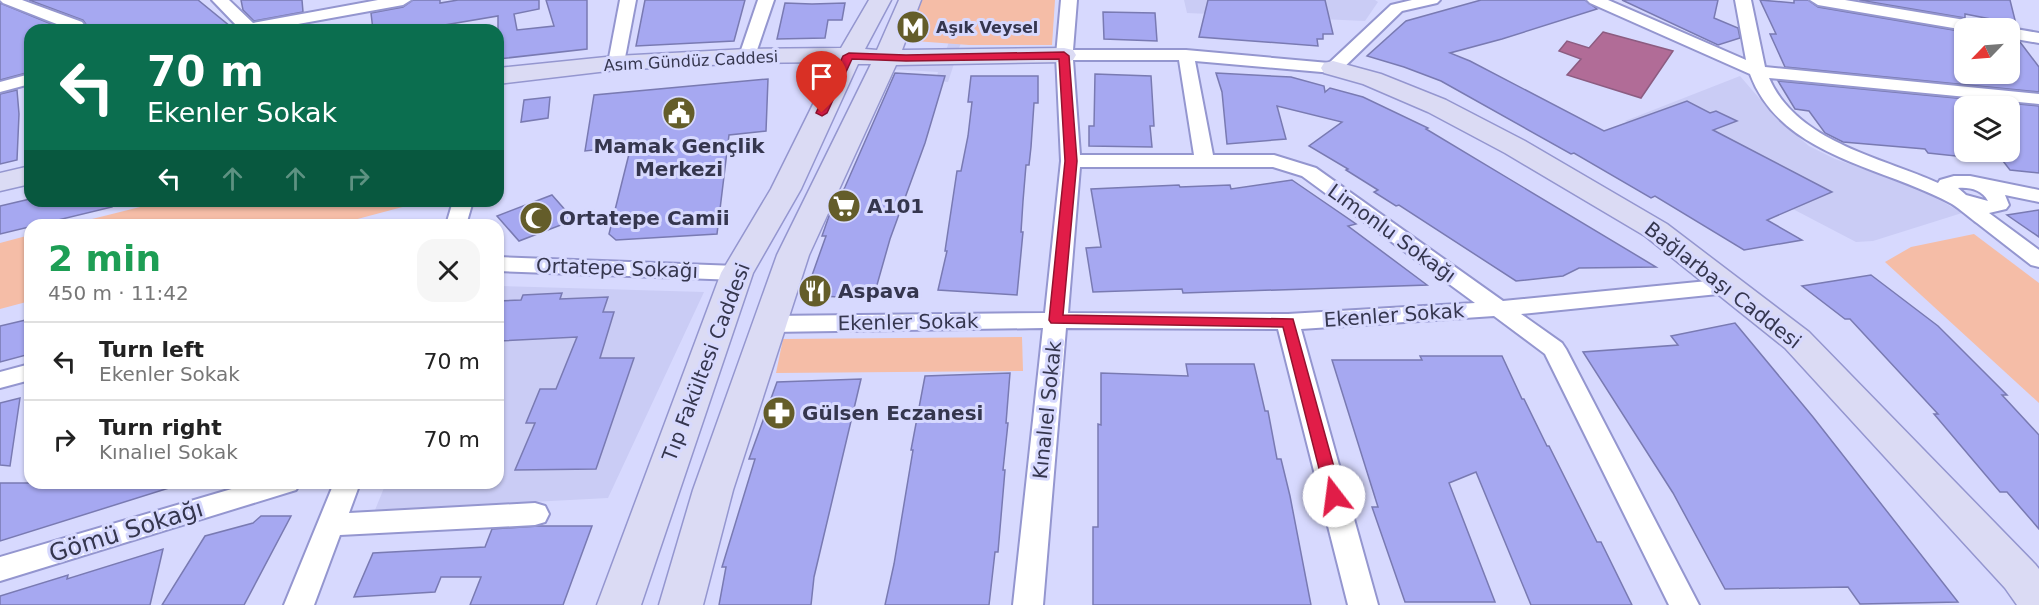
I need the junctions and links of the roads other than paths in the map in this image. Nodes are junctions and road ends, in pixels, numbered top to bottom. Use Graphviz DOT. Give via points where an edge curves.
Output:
graph roads {
  1 [pos="6,0"];
  2 [pos="220,0"];
  3 [pos="403,0"];
  4 [pos="628,0"];
  5 [pos="766,0"];
  6 [pos="880,0"];
  7 [pos="910,0"];
  8 [pos="1069,0"];
  9 [pos="1432,0"];
  10 [pos="1595,0"];
  11 [pos="1743,0"];
  12 [pos="1818,0"];
  13 [pos="0,2"];
  14 [pos="1390,4"];
  15 [pos="1954,23"];
  16 [pos="71,24"];
  17 [pos="242,24"];
  18 [pos="274,24"];
  19 [pos="2020,35"];
  20 [pos="2039,38"];
  21 [pos="1186,55"];
  22 [pos="747,56"];
  23 [pos="849,56"];
  24 [pos="1064,56"];
  25 [pos="887,58"];
  26 [pos="616,63"];
  27 [pos="1333,69"];
  28 [pos="1759,72"];
  29 [pos="504,75"];
  30 [pos="24,81"];
  31 [pos="0,87"];
  32 [pos="2039,99"];
  33 [pos="1071,161"];
  34 [pos="1205,161"];
  35 [pos="24,176"];
  36 [pos="0,182"];
  37 [pos="1962,190"];
  38 [pos="2039,198"];
  39 [pos="1999,205"];
  40 [pos="2008,235"];
  41 [pos="2039,260"];
  42 [pos="504,264"];
  43 [pos="737,273"];
  44 [pos="1728,286"];
  45 [pos="1496,309"];
  46 [pos="1056,320"];
  47 [pos="1288,322"];
  48 [pos="770,324"];
  49 [pos="24,374"];
  50 [pos="0,380"];
  51 [pos="267,489"];
  52 [pos="345,489"];
  53 [pos="535,514"];
  54 [pos="330,525"];
  55 [pos="0,568"];
  56 [pos="2039,602"];
  57 [pos="299,605"];
  58 [pos="619,605"];
  59 [pos="681,605"];
  60 [pos="1028,605"];
  61 [pos="1363,605"];
  62 [pos="1684,605"];
  1 -- 13 [label="street"];
  1 -- 16 [label="street"];
  2 -- 17 [label="street"];
  3 -- 18 [label="street"];
  4 -- 26 [label="street"];
  5 -- 22 [label="street"];
  6 -- 23 [label="main road, Tıp Fakültesi Caddesi"];
  7 -- 25 [label="main road"];
  8 -- 24 [label="street, Kınalıel Sokak"];
  9 -- 14 [label="street"];
  10 -- 28 [label="street"];
  11 -- 28 [label="street"];
  12 -- 15 [label="street"];
  14 -- 27 [label="street"];
  19 -- 20 [label="street"];
  21 -- 24 [label="street"];
  21 -- 27 [label="street"];
  21 -- 34 [label="street"];
  22 -- 23 [label="main road, Asım Gündüz Caddesi"];
  22 -- 26 [label="main road, Asım Gündüz Caddesi"];
  23 -- 25 [label="main road, Asım Gündüz Caddesi"];
  23 -- 43 [label="main road, Tıp Fakültesi Caddesi" via="786,189"];
  24 -- 25 [label="main road, Asım Gündüz Caddesi"];
  24 -- 33 [label="street, Kınalıel Sokak"];
  25 -- 48 [label="main road" via="793,255"];
  26 -- 29 [label="main road, Asım Gündüz Caddesi"];
  27 -- 44 [label="main road, Bağlarbaşı Caddesi" via="1372,79 1437,106 1515,147 1656,230"];
  28 -- 32 [label="street"];
  28 -- 37 [label="street" via="1769,97 1800,127 1825,143"];
  30 -- 31 [label="street"];
  33 -- 34 [label="street, Limonlu Sokağı"];
  33 -- 46 [label="street, Kınalıel Sokak"];
  34 -- 45 [label="street, Limonlu Sokağı" via="1274,160 1309,172"];
  35 -- 36 [label="main road"];
  37 -- 38 [label="street"];
  37 -- 39 [label="street" via="1982,206"];
  37 -- 40 [label="street" via="1982,218"];
  38 -- 39 [label="street"];
  39 -- 40 [label="street"];
  40 -- 41 [label="street"];
  42 -- 43 [label="street, Ortatepe Sokağı"];
  43 -- 58 [label="main road, Tıp Fakültesi Caddesi"];
  44 -- 45 [label="street, Ekenler Sokak"];
  44 -- 56 [label="main road, Bağlarbaşı Caddesi" via="1797,340 2020,576"];
  45 -- 47 [label="street, Ekenler Sokak"];
  45 -- 62 [label="street, Limonlu Sokağı" via="1554,349"];
  46 -- 47 [label="street, Ekenler Sokak"];
  46 -- 48 [label="street, Ekenler Sokak"];
  46 -- 60 [label="street, Kınalıel Sokak"];
  47 -- 61 [label="street"];
  48 -- 59 [label="main road" via="713,490"];
  49 -- 50 [label="street"];
  51 -- 55 [label="street, Gömü Sokağı"];
  52 -- 54 [label="street"];
  53 -- 54 [label="street"];
  54 -- 57 [label="street"];
}
